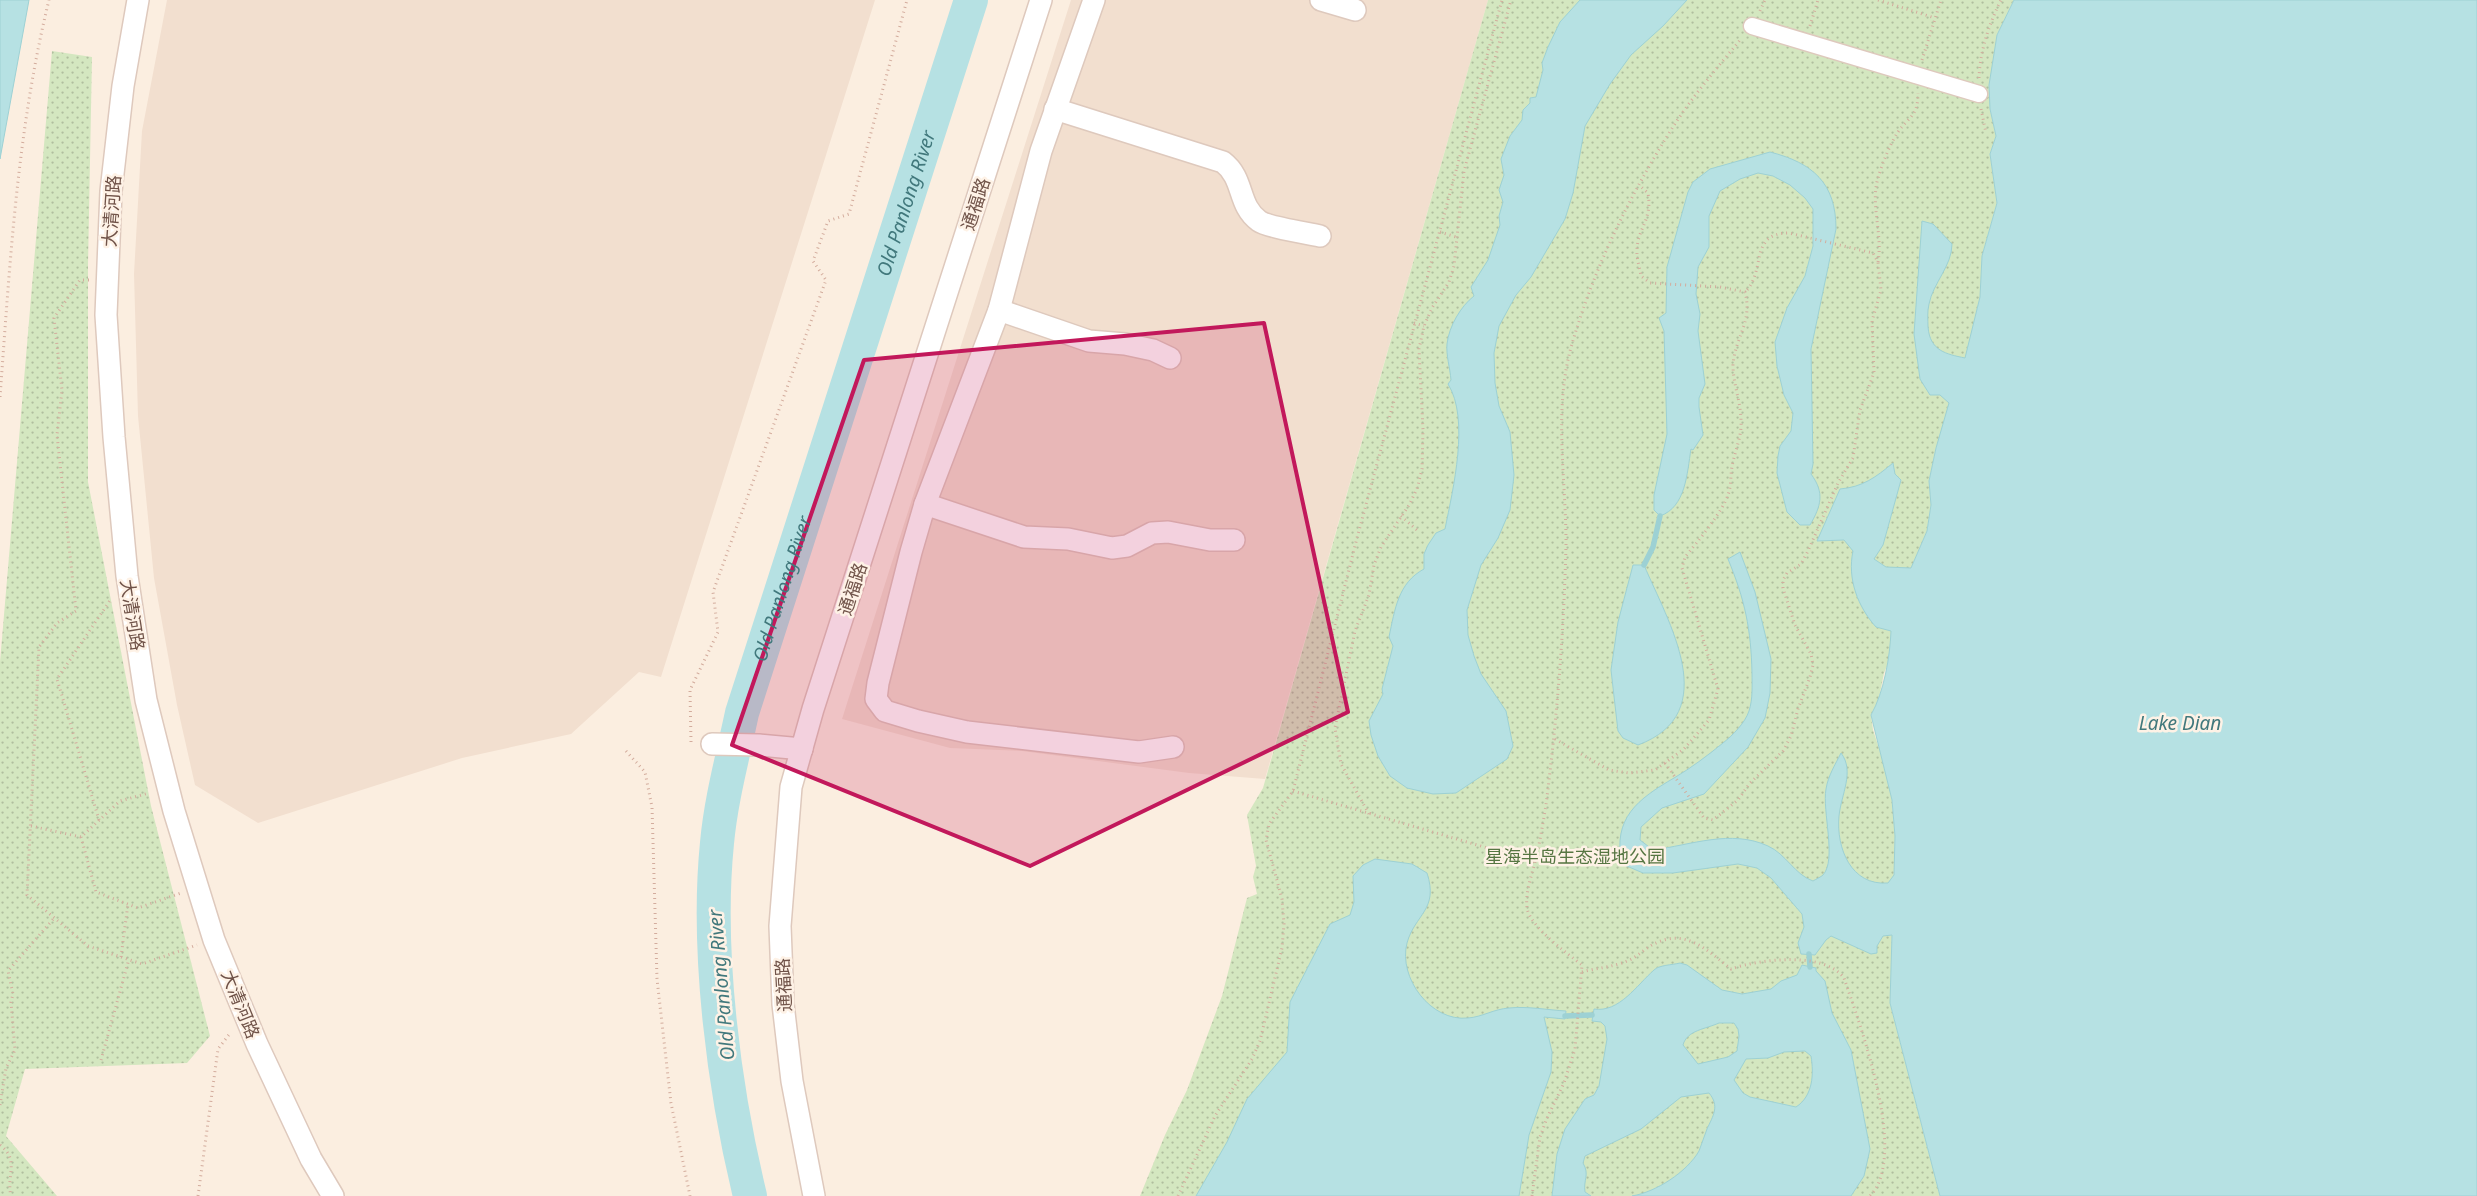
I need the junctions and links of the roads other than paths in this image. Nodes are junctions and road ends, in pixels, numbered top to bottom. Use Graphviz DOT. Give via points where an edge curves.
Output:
graph roads {
  1 [pos="138,0"];
  2 [pos="1041,0"];
  3 [pos="1094,0"];
  4 [pos="1321,0"];
  5 [pos="1355,10"];
  6 [pos="1752,26"];
  7 [pos="1979,94"];
  8 [pos="1055,109"];
  9 [pos="1320,236"];
  10 [pos="999,310"];
  11 [pos="1170,358"];
  12 [pos="925,504"];
  13 [pos="1234,540"];
  14 [pos="701,744"];
  15 [pos="1173,746"];
  16 [pos="802,749"];
  17 [pos="333,1196"];
  18 [pos="814,1196"];
  1 -- 17 [label="street, 大清河路" via="123,86 111,191 106,315 127,576 146,700 168,787 214,940 311,1159"];
  2 -- 16 [label="street, 通福路"];
  3 -- 8 [label="street"];
  4 -- 5 [label="street"];
  6 -- 7 [label="street"];
  8 -- 9 [label="street" via="1223,162 1234,170 1248,211 1260,223"];
  8 -- 10 [label="street"];
  10 -- 11 [label="street" via="1089,341 1126,344"];
  10 -- 12 [label="street"];
  12 -- 13 [label="street" via="1024,537 1112,548 1127,546 1152,533"];
  12 -- 15 [label="street" via="878,682 876,700 885,711 967,732 1139,752"];
  14 -- 16 [label="street"];
  16 -- 18 [label="street, 通福路" via="791,787 780,926 783,1004 792,1081"];
}
